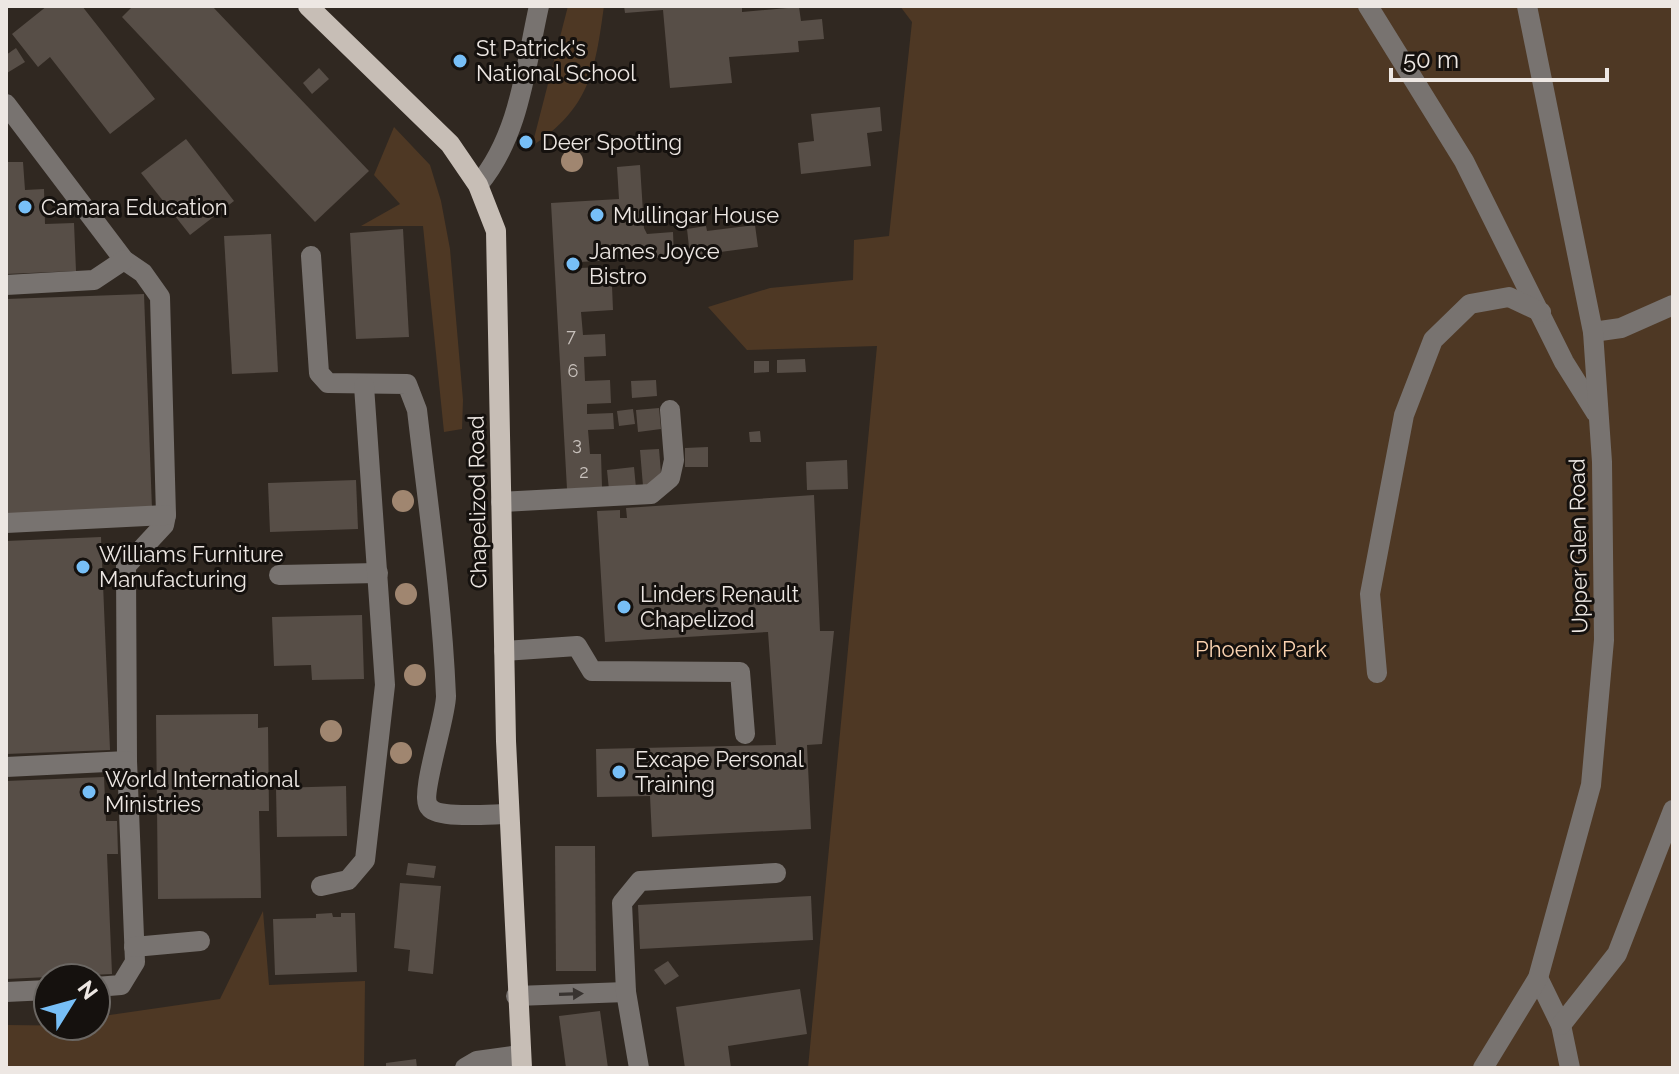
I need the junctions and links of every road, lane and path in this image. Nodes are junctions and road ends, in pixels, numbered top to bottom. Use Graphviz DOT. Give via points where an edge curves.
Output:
graph roads {
  1 [pos="308,6"];
  2 [pos="539,6"];
  3 [pos="1368,6"];
  4 [pos="1527,6"];
  5 [pos="6,104"];
  6 [pos="478,185"];
  7 [pos="311,256"];
  8 [pos="124,260"];
  9 [pos="6,285"];
  10 [pos="1673,305"];
  11 [pos="1541,312"];
  12 [pos="1593,332"];
  13 [pos="364,386"];
  14 [pos="670,410"];
  15 [pos="1598,416"];
  16 [pos="501,502"];
  17 [pos="166,515"];
  18 [pos="6,523"];
  19 [pos="378,573"];
  20 [pos="279,575"];
  21 [pos="504,651"];
  22 [pos="1377,673"];
  23 [pos="745,734"];
  24 [pos="127,761"];
  25 [pos="6,767"];
  26 [pos="1673,810"];
  27 [pos="508,814"];
  28 [pos="776,873"];
  29 [pos="321,886"];
  30 [pos="200,941"];
  31 [pos="134,947"];
  32 [pos="1538,978"];
  33 [pos="112,986"];
  34 [pos="32,991"];
  35 [pos="6,992"];
  36 [pos="626,992"];
  37 [pos="516,996"];
  38 [pos="1561,1025"];
  39 [pos="521,1062"];
  40 [pos="465,1068"];
  41 [pos="639,1068"];
  42 [pos="1483,1068"];
  43 [pos="1570,1068"];
  1 -- 6 [label="main road, Chapelizod Road" via="450,144"];
  2 -- 6 [label="street" via="511,132 496,164"];
  3 -- 11 [label="street" via="1464,161"];
  4 -- 12 [label="street, Upper Glen Road"];
  5 -- 8 [label="street"];
  6 -- 16 [label="main road, Chapelizod Road" via="496,231"];
  7 -- 13 [label="street" via="319,373 328,383"];
  8 -- 9 [label="street" via="94,280"];
  8 -- 17 [label="street" via="143,273 160,297"];
  10 -- 12 [label="street" via="1621,328"];
  11 -- 15 [label="street"];
  11 -- 22 [label="street" via="1509,297 1470,304 1433,340 1404,415 1370,594"];
  12 -- 15 [label="street, Upper Glen Road"];
  13 -- 19 [label="street"];
  13 -- 27 [label="street" via="407,384 417,410 444,650 446,714 425,788 427,806 449,814"];
  14 -- 16 [label="street" via="670,478 651,494"];
  15 -- 32 [label="street, Upper Glen Road" via="1604,640 1591,785"];
  16 -- 21 [label="main road, Chapelizod Road"];
  17 -- 18 [label="street"];
  17 -- 24 [label="street" via="164,525 126,566"];
  19 -- 20 [label="street"];
  19 -- 29 [label="street" via="385,685 365,860 348,880"];
  21 -- 23 [label="street" via="577,646 592,671 740,672"];
  21 -- 27 [label="main road, Chapelizod Road"];
  24 -- 25 [label="street"];
  24 -- 31 [label="street"];
  26 -- 38 [label="street" via="1617,954"];
  27 -- 37 [label="main road, Chapelizod Road"];
  28 -- 36 [label="street" via="640,881 622,903"];
  30 -- 31 [label="street"];
  31 -- 33 [label="street" via="135,962 121,985"];
  32 -- 38 [label="street"];
  32 -- 42 [label="street, Upper Glen Road"];
  34 -- 35 [label="street"];
  37 -- 36 [label="street, one-way"];
  36 -- 41 [label="street"];
  37 -- 39 [label="main road, Chapelizod Road"];
  38 -- 43 [label="street"];
  39 -- 40 [label="street" via="477,1061"];
}
